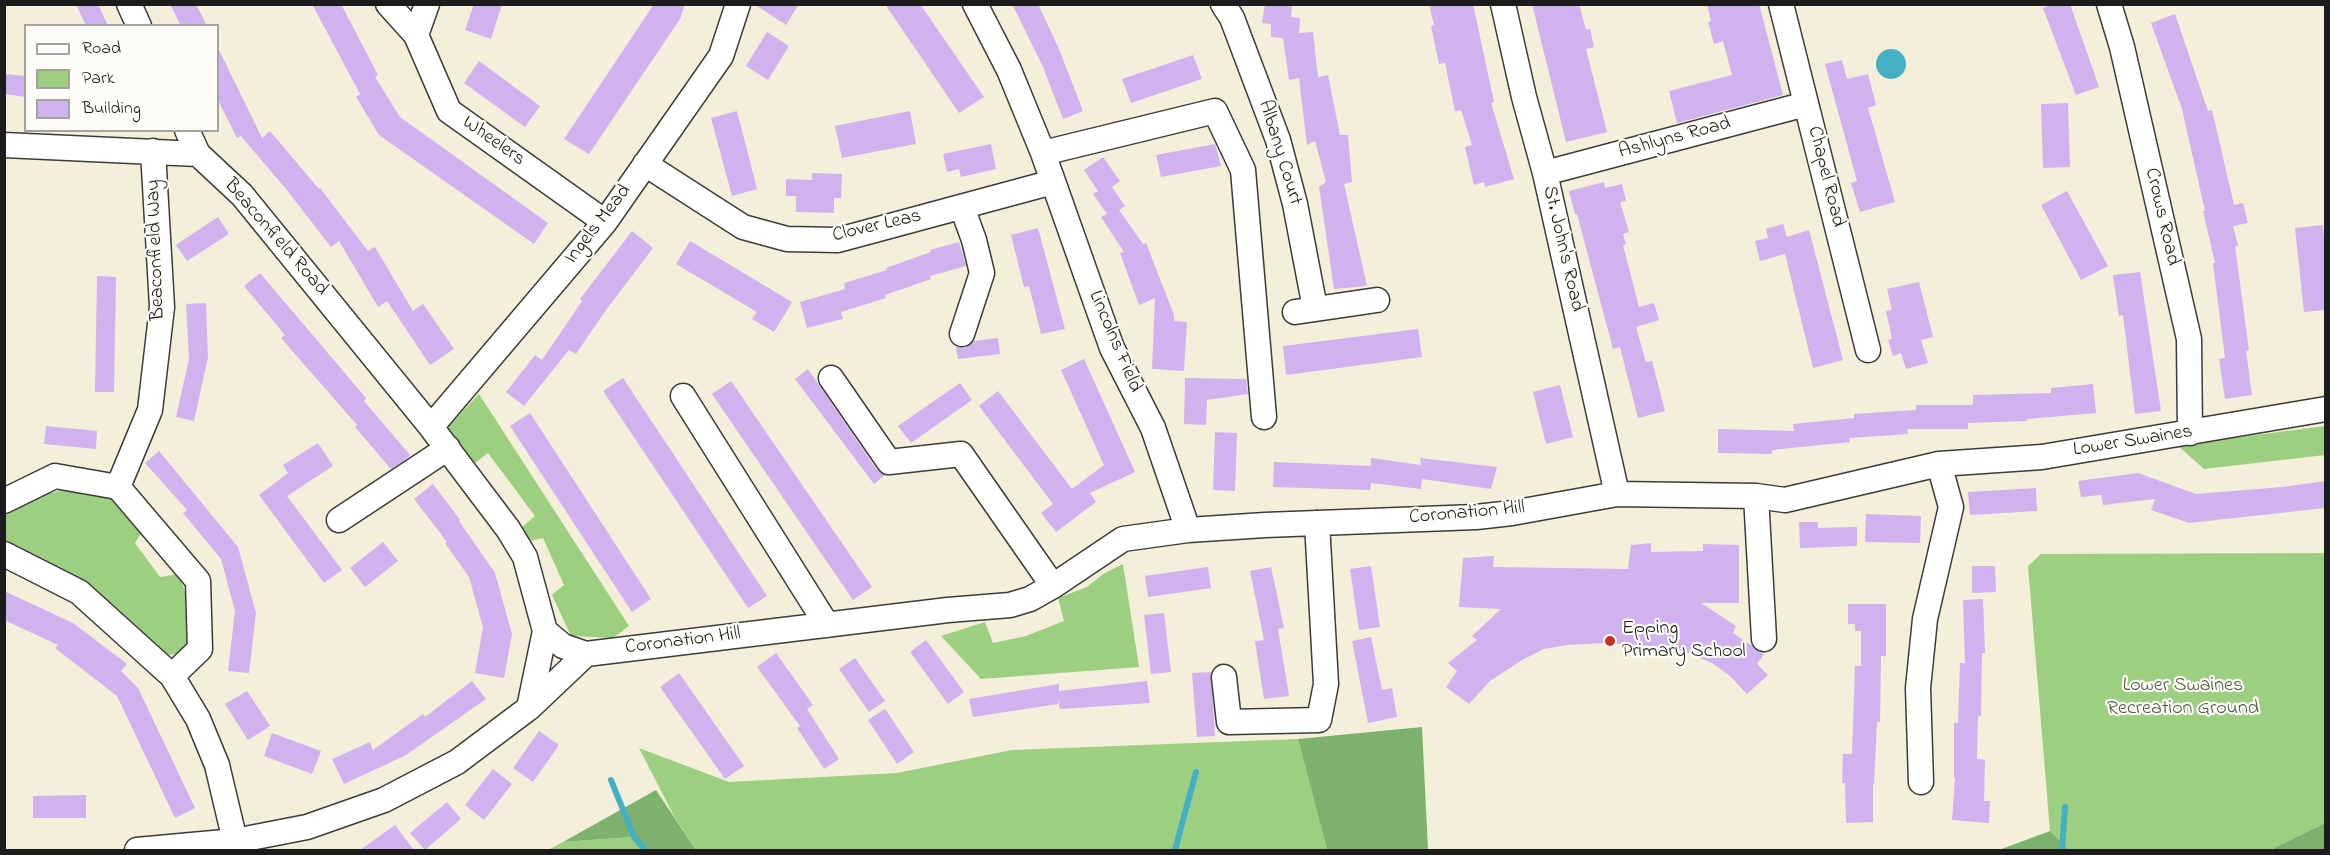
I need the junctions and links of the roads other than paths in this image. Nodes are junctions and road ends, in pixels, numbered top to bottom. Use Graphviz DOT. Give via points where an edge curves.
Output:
graph roads {
  1 [pos="129,4"];
  2 [pos="388,4"];
  3 [pos="427,4"];
  4 [pos="738,4"];
  5 [pos="975,4"];
  6 [pos="1223,4"];
  7 [pos="1503,4"];
  8 [pos="1781,4"];
  9 [pos="2109,4"];
  10 [pos="138,24"];
  11 [pos="417,35"];
  12 [pos="1806,104"];
  13 [pos="188,132"];
  14 [pos="4,145"];
  15 [pos="153,151"];
  16 [pos="1043,153"];
  17 [pos="198,154"];
  18 [pos="645,164"];
  19 [pos="1545,173"];
  20 [pos="1053,182"];
  21 [pos="962,207"];
  22 [pos="605,222"];
  23 [pos="1377,300"];
  24 [pos="962,334"];
  25 [pos="1868,350"];
  26 [pos="831,378"];
  27 [pos="683,396"];
  28 [pos="2325,409"];
  29 [pos="1264,417"];
  30 [pos="431,427"];
  31 [pos="2190,433"];
  32 [pos="448,448"];
  33 [pos="1939,464"];
  34 [pos="118,487"];
  35 [pos="1617,494"];
  36 [pos="1755,496"];
  37 [pos="4,501"];
  38 [pos="339,520"];
  39 [pos="1317,524"];
  40 [pos="1188,531"];
  41 [pos="4,554"];
  42 [pos="1053,586"];
  43 [pos="827,625"];
  44 [pos="545,631"];
  45 [pos="1764,639"];
  46 [pos="586,654"];
  47 [pos="172,676"];
  48 [pos="1224,677"];
  49 [pos="529,708"];
  50 [pos="1921,782"];
  51 [pos="235,841"];
  52 [pos="137,850"];
  1 -- 10 [label="street"];
  2 -- 11 [label="street, Wheelers"];
  3 -- 11 [label="street"];
  4 -- 18 [label="street, Ingels Mead" via="722,56"];
  5 -- 16 [label="street, Lincolns Field" via="1009,70"];
  6 -- 23 [label="street, Albany Court" via="1232,18 1278,140 1295,204 1305,310"];
  7 -- 19 [label="street, St. John's Road"];
  8 -- 12 [label="street, Chapel Road"];
  9 -- 31 [label="street, Crows Road" via="2189,339"];
  11 -- 22 [label="street, Wheelers" via="449,111"];
  12 -- 19 [label="street, Ashlyns Road"];
  12 -- 25 [label="street, Chapel Road"];
  13 -- 17 [label="street"];
  14 -- 15 [label="street"];
  15 -- 17 [label="street"];
  15 -- 34 [label="street, Beaconfield Way" via="162,308 150,410"];
  16 -- 20 [label="street, Lincolns Field"];
  16 -- 29 [label="street" via="1215,111 1243,171"];
  17 -- 30 [label="street, Beaconfield Road" via="242,195"];
  18 -- 21 [label="street, Clover Leas" via="743,227 787,238 838,240"];
  18 -- 22 [label="street, Ingels Mead"];
  19 -- 35 [label="street, St. John's Road"];
  20 -- 21 [label="street, Clover Leas"];
  20 -- 40 [label="street, Lincolns Field" via="1112,348 1153,428"];
  21 -- 24 [label="street" via="982,273"];
  22 -- 30 [label="street, Ingels Mead"];
  26 -- 42 [label="street" via="890,462 960,454"];
  27 -- 43 [label="street"];
  28 -- 31 [label="street, Lower Swaines"];
  30 -- 32 [label="street, Beaconfield Road"];
  31 -- 33 [label="street, Lower Swaines" via="2042,457"];
  32 -- 38 [label="street"];
  32 -- 44 [label="street, Beaconfield Road" via="525,557"];
  33 -- 36 [label="street, Lower Swaines" via="1785,500"];
  33 -- 50 [label="street" via="1950,507 1925,619 1918,688"];
  34 -- 37 [label="street" via="56,476"];
  34 -- 47 [label="street" via="198,581 200,649"];
  35 -- 36 [label="street, Lower Swaines"];
  35 -- 39 [label="street, Coronation Hill" via="1476,517"];
  36 -- 45 [label="street"];
  39 -- 40 [label="street, Coronation Hill"];
  39 -- 48 [label="street" via="1326,684 1319,720 1229,722"];
  40 -- 42 [label="street, Coronation Hill" via="1123,539"];
  41 -- 47 [label="street" via="79,592"];
  42 -- 43 [label="street, Coronation Hill" via="1010,605"];
  43 -- 46 [label="street, Coronation Hill"];
  44 -- 46 [label="street, Coronation Hill" via="563,646"];
  44 -- 49 [label="street"];
  46 -- 49 [label="street"];
  47 -- 51 [label="street" via="198,719 217,765"];
  49 -- 51 [label="street" via="457,762 384,800 307,827"];
  51 -- 52 [label="street"];
}
